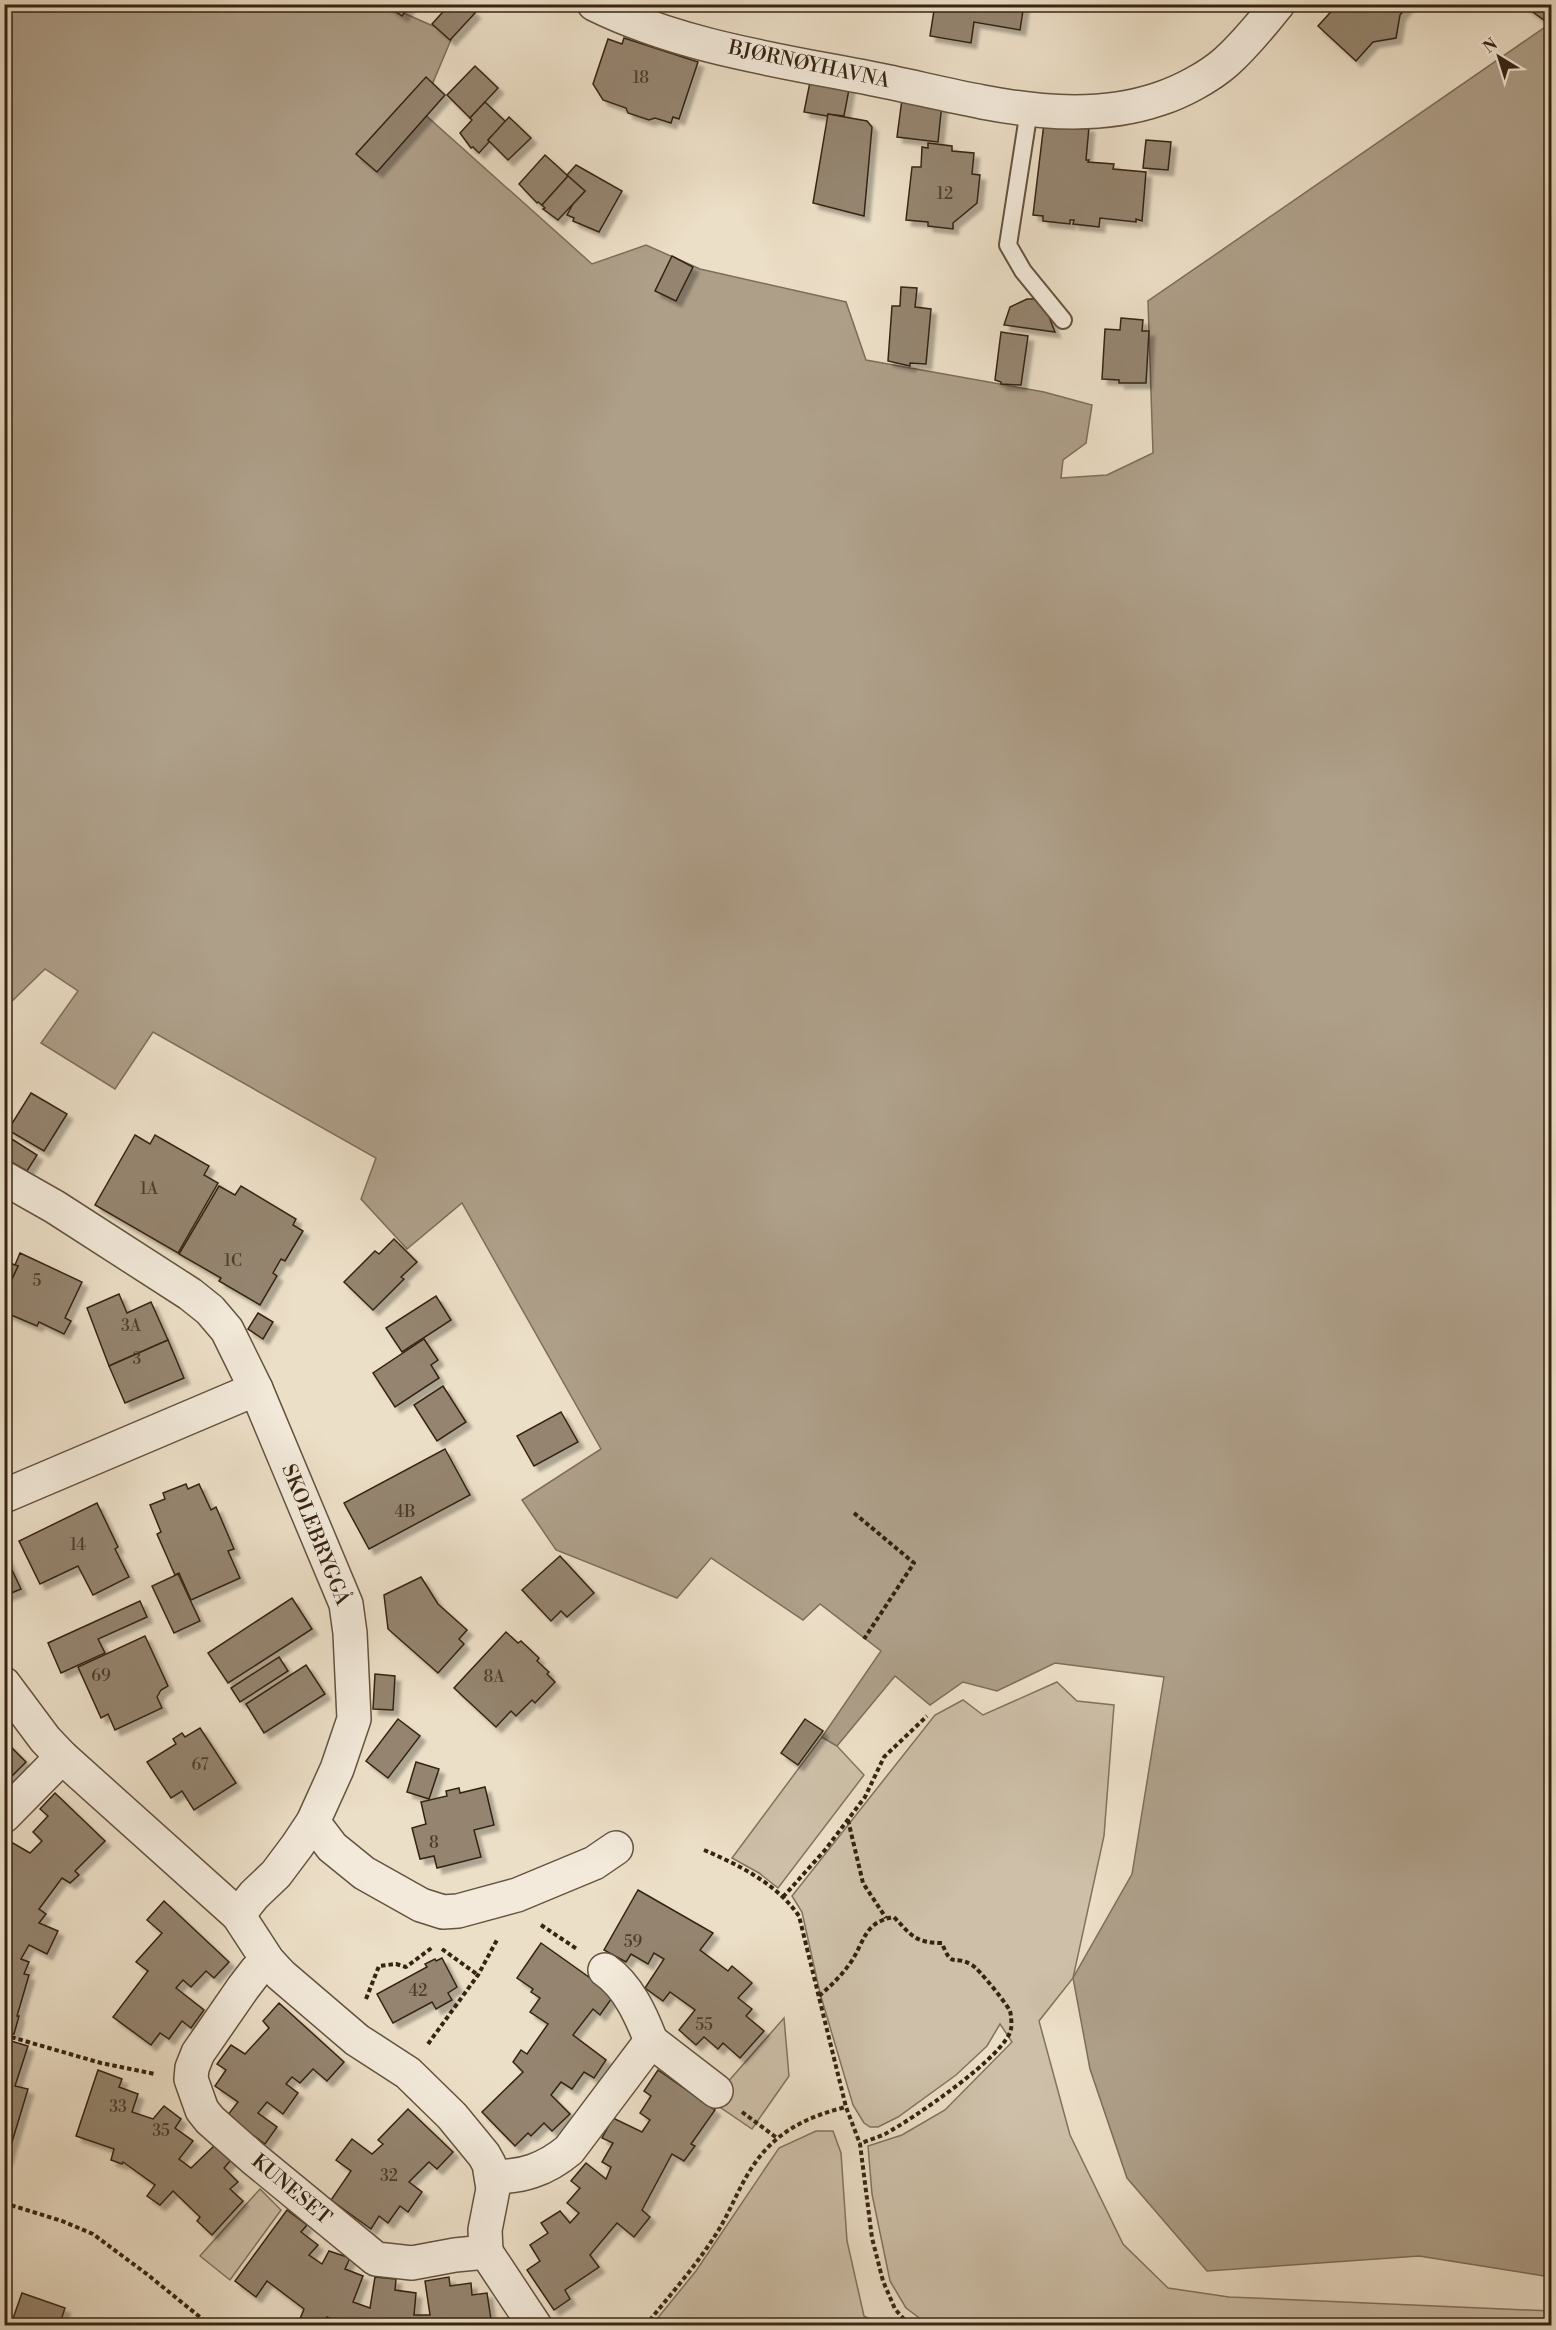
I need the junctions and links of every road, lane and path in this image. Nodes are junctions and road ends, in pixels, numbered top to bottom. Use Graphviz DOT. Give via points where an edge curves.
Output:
graph roads {
  1 [pos="594,4"];
  2 [pos="1278,4"];
  3 [pos="1029,110"];
  4 [pos="1063,320"];
  5 [pos="4,1178"];
  6 [pos="256,1389"];
  7 [pos="4,1496"];
  8 [pos="854,1513"];
  9 [pos="864,1639"];
  10 [pos="4,1684"];
  11 [pos="927,1716"];
  12 [pos="62,1756"];
  13 [pos="4,1816"];
  14 [pos="848,1820"];
  15 [pos="313,1822"];
  16 [pos="616,1848"];
  17 [pos="704,1850"];
  18 [pos="783,1897"];
  19 [pos="238,1915"];
  20 [pos="885,1918"];
  21 [pos="535,1920"];
  22 [pos="436,1944"];
  23 [pos="268,1961"];
  24 [pos="379,1966"];
  25 [pos="604,1970"];
  26 [pos="478,1975"];
  27 [pos="819,1997"];
  28 [pos="4,2035"];
  29 [pos="651,2042"];
  30 [pos="408,2073"];
  31 [pos="191,2079"];
  32 [pos="716,2091"];
  33 [pos="846,2107"];
  34 [pos="860,2144"];
  35 [pos="492,2177"];
  36 [pos="4,2203"];
  37 [pos="486,2252"];
  38 [pos="211,2325"];
  39 [pos="535,2325"];
  40 [pos="645,2325"];
  41 [pos="910,2325"];
  1 -- 3 [label="street, BJØRNØYHAVNA" via="674,36 743,53"];
  2 -- 3 [label="street, BJØRNØYHAVNA" via="1226,62 1160,99 1095,112"];
  3 -- 4 [label="lane" via="1008,245 1023,271"];
  5 -- 6 [label="street, SKOLEBRYGGÅ" via="210,1310 227,1329"];
  6 -- 7 [label="street"];
  6 -- 15 [label="street, SKOLEBRYGGÅ" via="346,1604 350,1633 354,1719"];
  8 -- 9 [label="path" via="914,1563"];
  10 -- 12 [label="street"];
  11 -- 14 [label="path" via="884,1757 865,1797"];
  12 -- 13 [label="street"];
  12 -- 19 [label="street"];
  14 -- 18 [label="path"];
  14 -- 20 [label="path" via="863,1883"];
  15 -- 16 [label="street" via="332,1846 364,1873 421,1905 442,1912 517,1895 594,1863"];
  15 -- 19 [label="street, SKOLEBRYGGÅ" via="276,1874"];
  17 -- 18 [label="path" via="747,1870"];
  18 -- 27 [label="path" via="800,1916"];
  19 -- 23 [label="street"];
  20 -- 27 [label="path" via="872,1926 852,1960"];
  20 -- 34 [label="path" via="894,1917 911,1936 925,1943 942,1943 947,1957 970,1964 982,1974 1010,2011 1011,2029 992,2056 939,2100"];
  21 -- 25 [label="path"];
  22 -- 24 [label="path" via="405,1967"];
  23 -- 30 [label="street" via="357,2040"];
  23 -- 31 [label="street" via="243,1988 198,2053"];
  25 -- 29 [label="street" via="626,1991"];
  26 -- 30 [label="path"];
  27 -- 33 [label="path"];
  28 -- 31 [label="path" via="101,2063"];
  29 -- 32 [label="street"];
  29 -- 35 [label="street" via="555,2162 522,2176"];
  30 -- 35 [label="street" via="452,2116 484,2155"];
  31 -- 37 [label="street, KUNESET" via="198,2103 210,2120 376,2259 412,2263"];
  33 -- 34 [label="path"];
  33 -- 40 [label="path" via="793,2126 767,2148 696,2263"];
  34 -- 41 [label="path" via="872,2238 883,2281 895,2309"];
  35 -- 37 [label="street"];
  36 -- 38 [label="path" via="93,2234"];
  37 -- 39 [label="street"];
}
